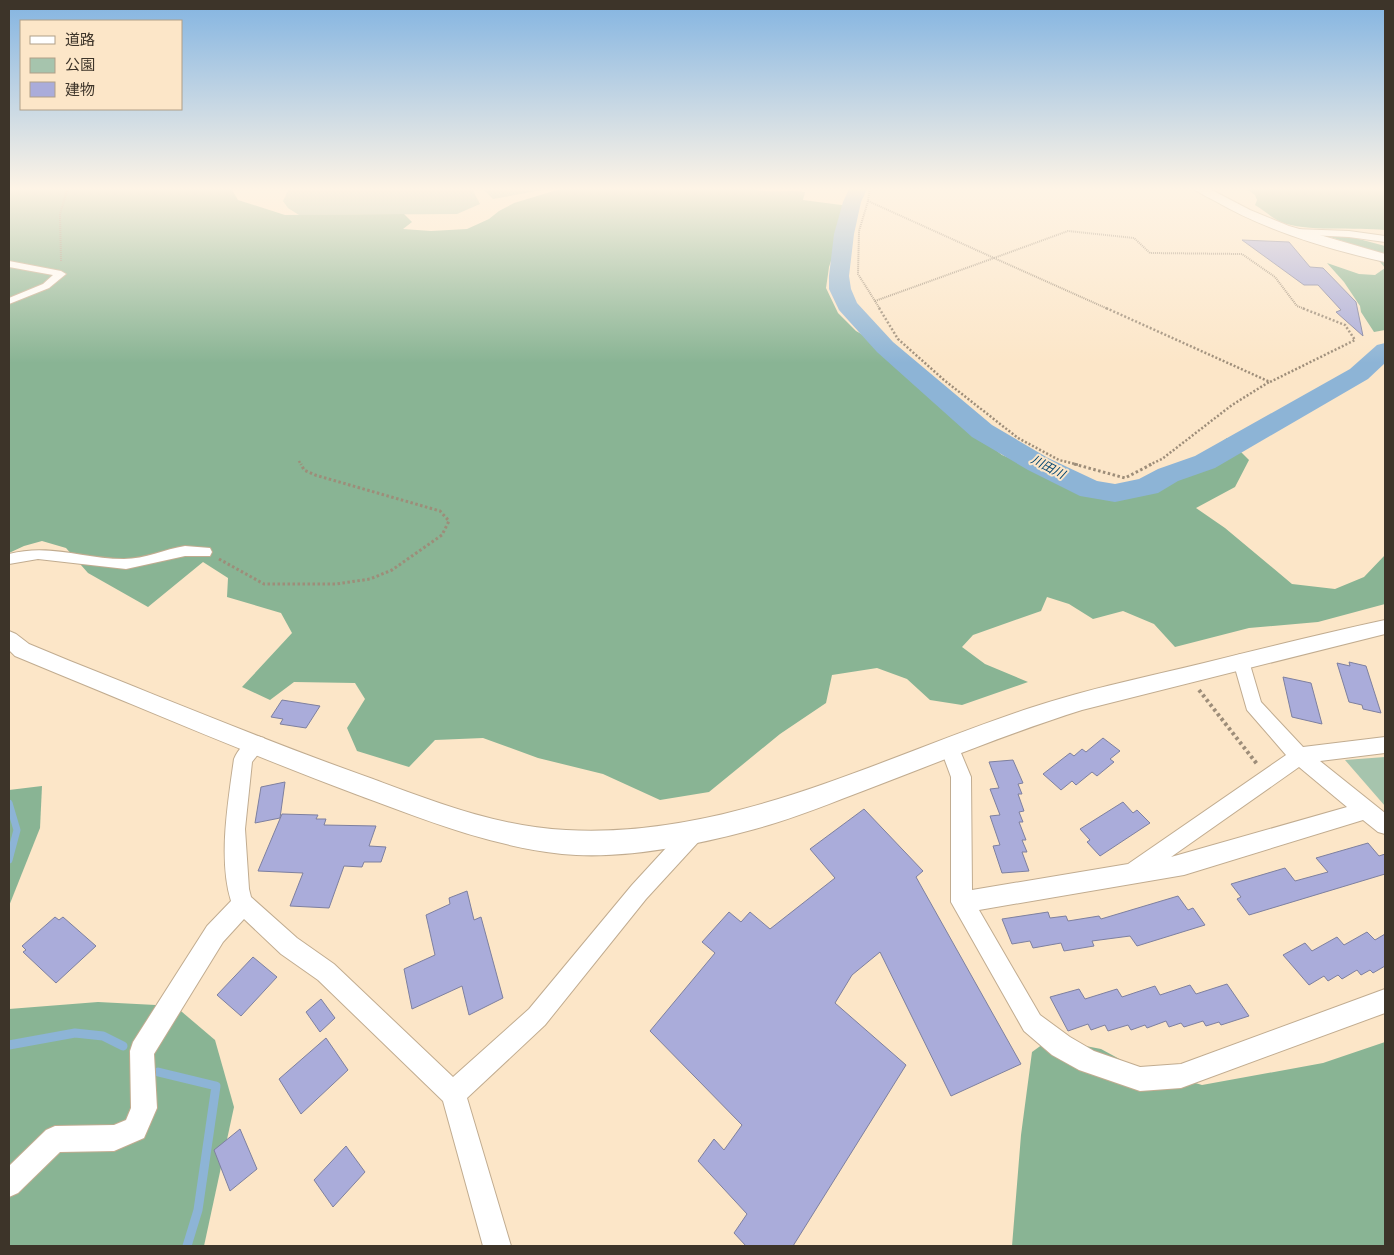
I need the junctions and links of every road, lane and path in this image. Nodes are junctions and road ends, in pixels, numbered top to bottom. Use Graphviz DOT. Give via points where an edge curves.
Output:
graph roads {
  1 [pos="59,246"];
  2 [pos="859,246"];
  3 [pos="968,246"];
  4 [pos="1029,246"];
  5 [pos="1142,246"];
  6 [pos="1341,246"];
  7 [pos="996,258"];
  8 [pos="1385,258"];
  9 [pos="9,264"];
  10 [pos="61,274"];
  11 [pos="9,301"];
  12 [pos="875,301"];
  13 [pos="1270,382"];
  14 [pos="299,461"];
  15 [pos="205,552"];
  16 [pos="9,559"];
  17 [pos="1385,626"];
  18 [pos="9,639"];
  19 [pos="1241,661"];
  20 [pos="1187,676"];
  21 [pos="257,744"];
  22 [pos="1385,745"];
  23 [pos="949,747"];
  24 [pos="1299,756"];
  25 [pos="1269,778"];
  26 [pos="1366,810"];
  27 [pos="1385,825"];
  28 [pos="695,831"];
  29 [pos="1132,872"];
  30 [pos="962,902"];
  31 [pos="243,904"];
  32 [pos="1385,1001"];
  33 [pos="453,1094"];
  34 [pos="9,1184"];
  35 [pos="497,1246"];
  1 -- 10 [label="path"];
  2 -- 12 [label="path" via="858,274"];
  3 -- 7 [label="path"];
  4 -- 7 [label="path"];
  5 -- 13 [label="path" via="1150,254 1242,254 1275,277 1297,306 1345,325 1354,340"];
  6 -- 8 [label="main road"];
  7 -- 12 [label="path"];
  7 -- 13 [label="path"];
  9 -- 10 [label="street"];
  10 -- 11 [label="street" via="46,286"];
  12 -- 13 [label="path" via="898,339 1018,438 1059,460 1124,478 1162,459 1232,405"];
  14 -- 15 [label="path" via="304,470 314,475 440,511 449,520 442,535 392,570 370,579 336,584 264,584"];
  15 -- 16 [label="street" via="188,552 125,564 34,553"];
  17 -- 19 [label="street"];
  18 -- 21 [label="street" via="22,650"];
  19 -- 20 [label="street"];
  19 -- 24 [label="street" via="1253,705"];
  20 -- 23 [label="street" via="1082,701"];
  20 -- 25 [label="path"];
  21 -- 28 [label="street" via="452,819 510,834 563,842 618,843"];
  21 -- 31 [label="street" via="243,759 236,829 238,890"];
  22 -- 24 [label="street"];
  23 -- 28 [label="street" via="756,818"];
  23 -- 30 [label="street" via="961,777"];
  24 -- 25 [label="street"];
  24 -- 26 [label="street"];
  25 -- 29 [label="street"];
  26 -- 27 [label="street"];
  26 -- 29 [label="street" via="1184,865"];
  28 -- 33 [label="street" via="639,892 537,1017"];
  29 -- 30 [label="street"];
  30 -- 32 [label="street" via="1032,1022 1061,1046 1088,1061 1140,1079 1182,1076"];
  31 -- 33 [label="street" via="289,946 326,972"];
  31 -- 34 [label="street" via="215,934 142,1051 144,1108 135,1129 114,1138 55,1139"];
  33 -- 35 [label="street"];
}
